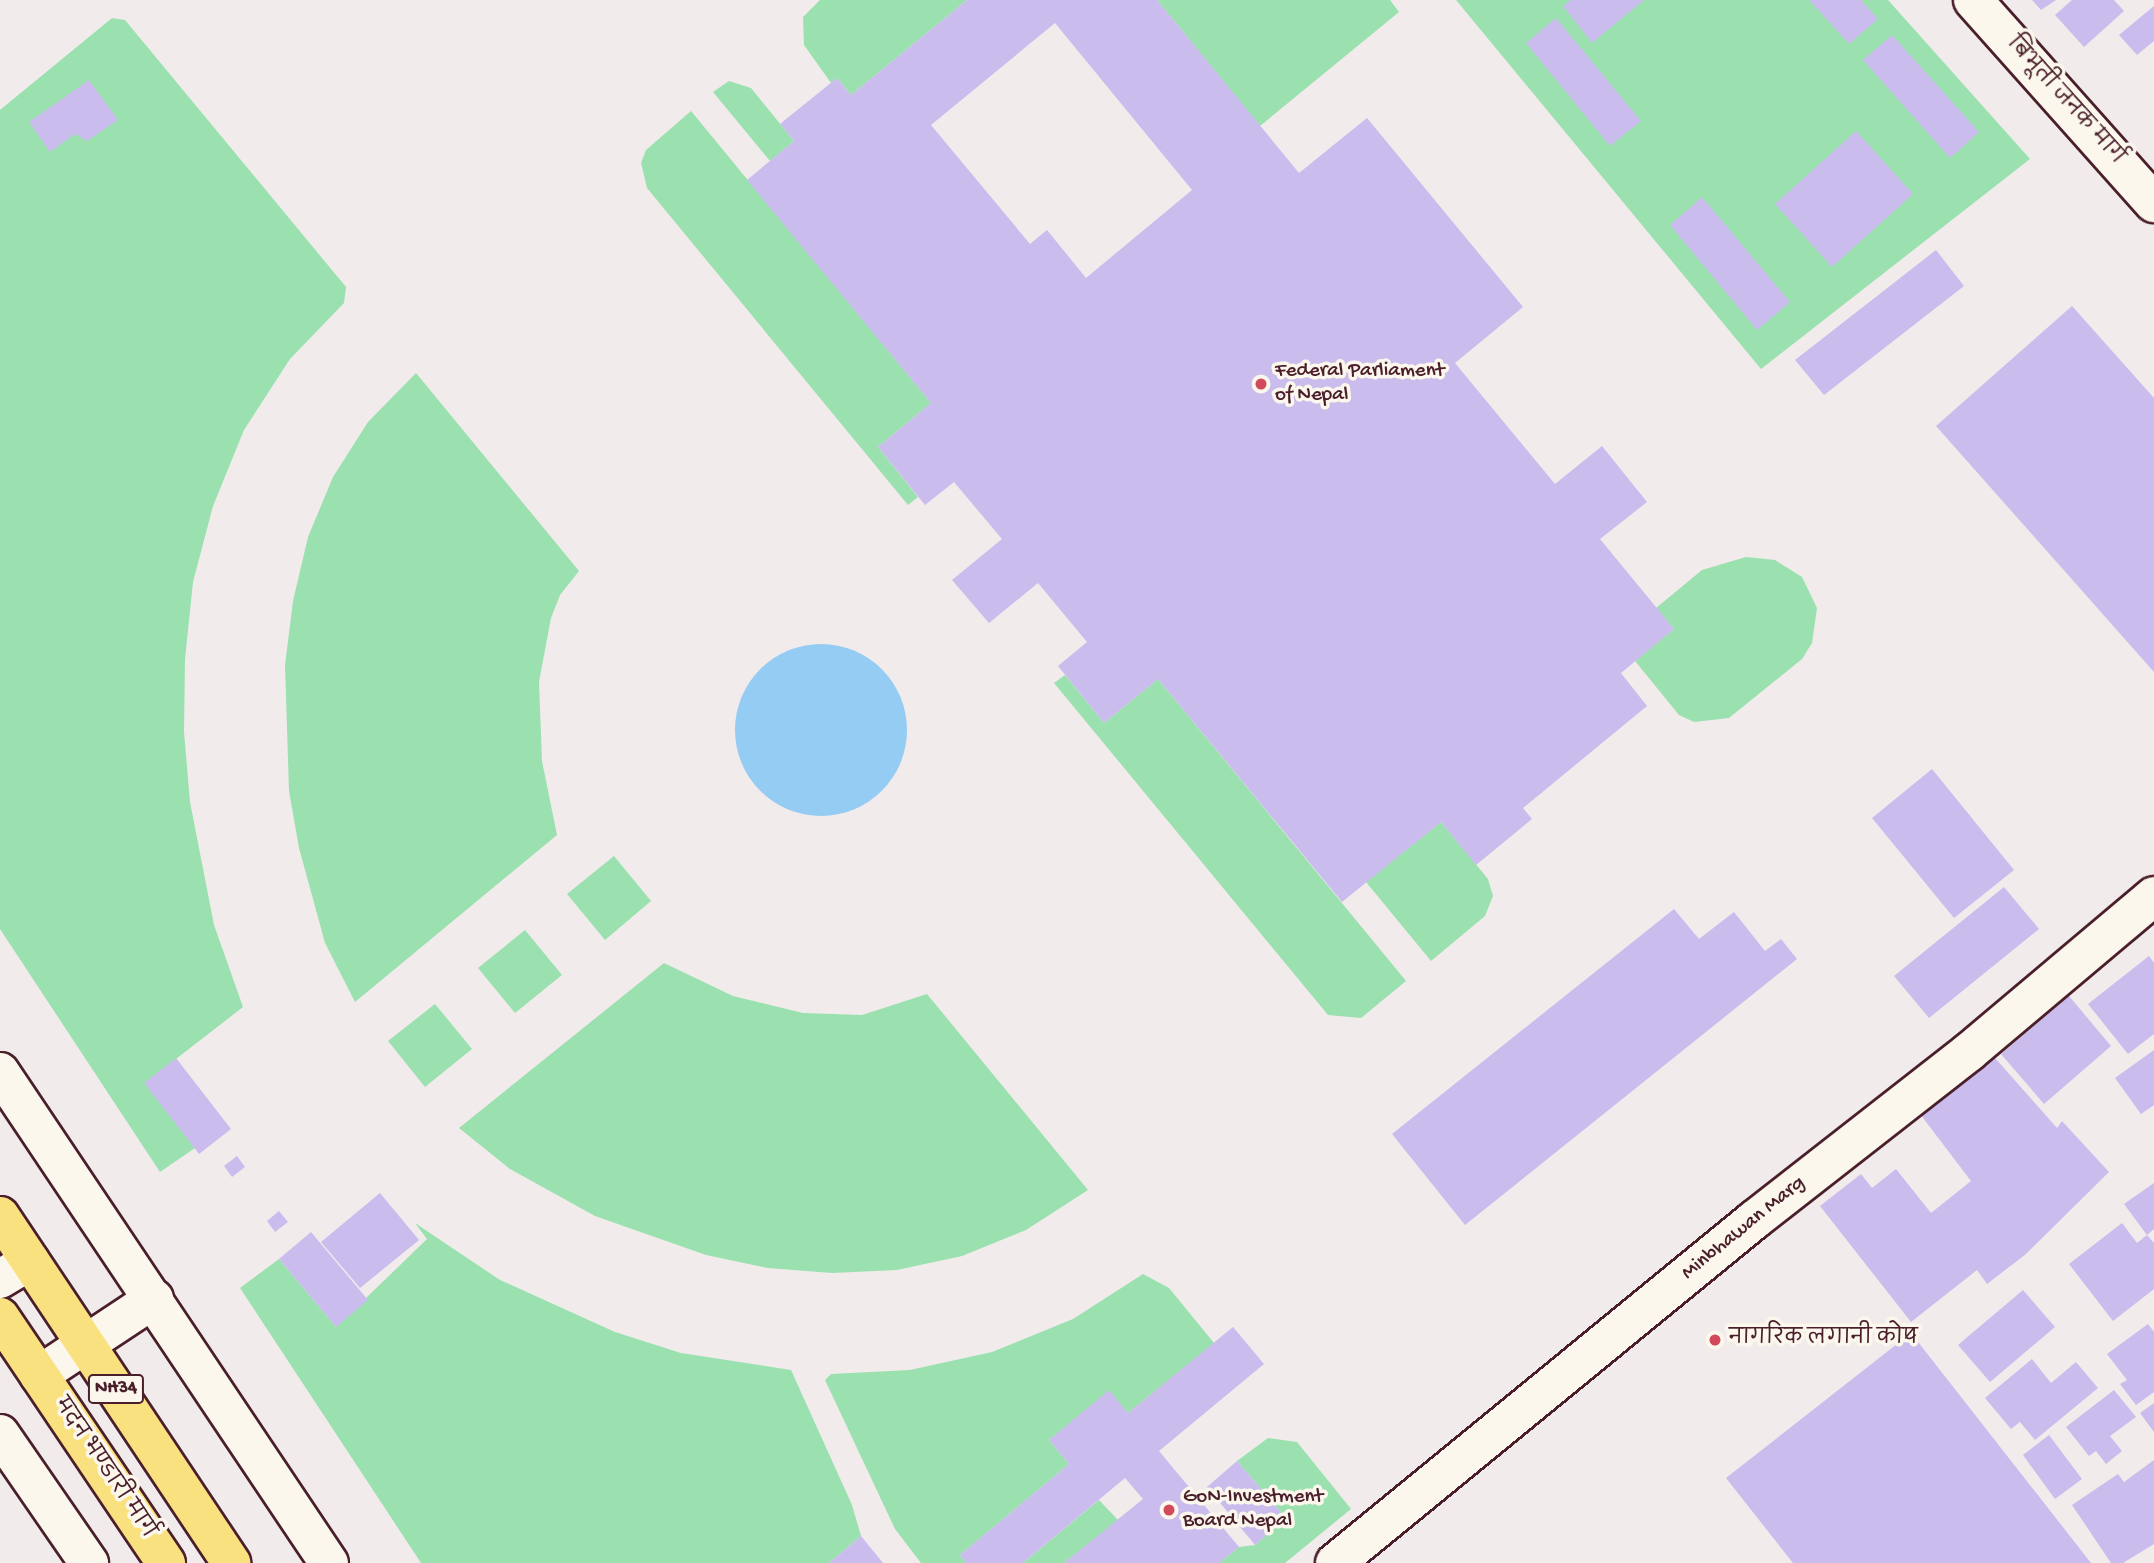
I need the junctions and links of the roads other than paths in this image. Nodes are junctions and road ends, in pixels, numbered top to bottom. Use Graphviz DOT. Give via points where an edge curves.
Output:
graph roads {
  1 [pos="1973,0"];
  2 [pos="2154,203"];
  3 [pos="2154,896"];
  4 [pos="0,1072"];
  5 [pos="0,1216"];
  6 [pos="15,1270"];
  7 [pos="154,1299"];
  8 [pos="0,1317"];
  9 [pos="86,1344"];
  10 [pos="39,1375"];
  11 [pos="0,1434"];
  12 [pos="89,1563"];
  13 [pos="166,1563"];
  14 [pos="231,1563"];
  15 [pos="329,1563"];
  16 [pos="1335,1563"];
  1 -- 2 [label="street, बिभूती जनक मार्ग"];
  3 -- 16 [label="street, Minbhawan Marg" via="1969,1052 1754,1220"];
  4 -- 7 [label="street"];
  5 -- 6 [label="highway, NH34"];
  6 -- 9 [label="highway, NH34"];
  7 -- 9 [label="street, NH34"];
  7 -- 15 [label="street"];
  8 -- 10 [label="highway, मदन भण्डारी मार्ग / NH34"];
  9 -- 10 [label="street, NH34"];
  9 -- 14 [label="highway, NH34"];
  10 -- 13 [label="highway, मदन भण्डारी मार्ग / NH34"];
  11 -- 12 [label="street"];
}
